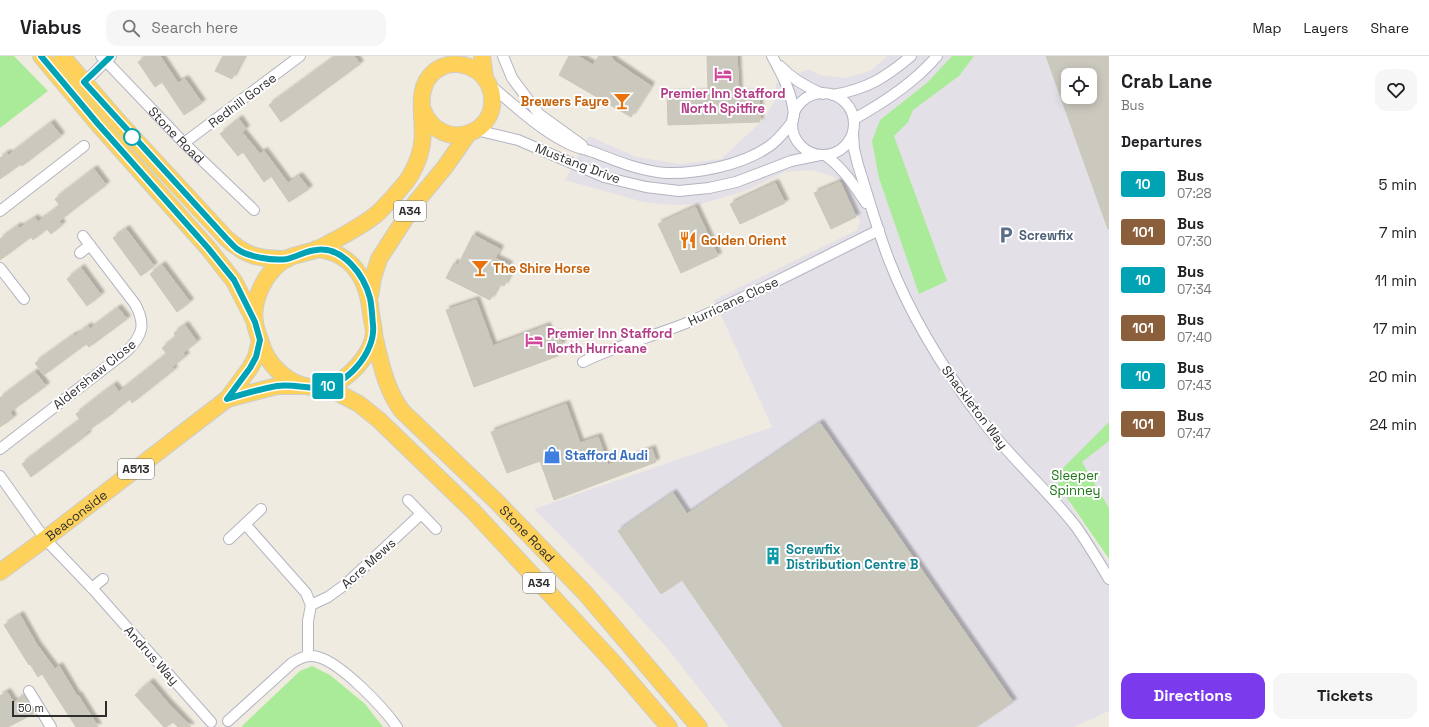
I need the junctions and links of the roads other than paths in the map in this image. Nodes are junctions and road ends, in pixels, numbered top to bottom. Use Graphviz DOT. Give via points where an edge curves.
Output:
graph roads {
  1 [pos="41,56"];
  2 [pos="62,56"];
  3 [pos="300,56"];
  4 [pos="439,56"];
  5 [pos="482,56"];
  6 [pos="503,56"];
  7 [pos="911,56"];
  8 [pos="937,56"];
  9 [pos="772,57"];
  10 [pos="106,58"];
  11 [pos="430,76"];
  12 [pos="487,81"];
  13 [pos="84,82"];
  14 [pos="822,94"];
  15 [pos="833,95"];
  16 [pos="423,110"];
  17 [pos="793,119"];
  18 [pos="854,119"];
  19 [pos="472,132"];
  20 [pos="853,133"];
  21 [pos="184,143"];
  22 [pos="84,146"];
  23 [pos="590,151"];
  24 [pos="822,155"];
  25 [pos="254,210"];
  26 [pos="0,211"];
  27 [pos="874,215"];
  28 [pos="879,230"];
  29 [pos="83,236"];
  30 [pos="90,245"];
  31 [pos="316,249"];
  32 [pos="80,253"];
  33 [pos="287,259"];
  34 [pos="0,268"];
  35 [pos="370,298"];
  36 [pos="24,299"];
  37 [pos="255,322"];
  38 [pos="374,334"];
  39 [pos="260,340"];
  40 [pos="583,362"];
  41 [pos="305,386"];
  42 [pos="327,387"];
  43 [pos="227,399"];
  44 [pos="0,449"];
  45 [pos="0,476"];
  46 [pos="408,500"];
  47 [pos="262,509"];
  48 [pos="421,514"];
  49 [pos="245,524"];
  50 [pos="436,529"];
  51 [pos="45,539"];
  52 [pos="229,539"];
  53 [pos="0,572"];
  54 [pos="103,579"];
  55 [pos="1109,579"];
  56 [pos="92,588"];
  57 [pos="311,605"];
  58 [pos="308,656"];
  59 [pos="29,691"];
  60 [pos="229,724"];
  61 [pos="210,725"];
  62 [pos="48,726"];
  63 [pos="397,727"];
  64 [pos="669,727"];
  65 [pos="699,727"];
  1 -- 37 [label="highway" via="212,252 234,280"];
  2 -- 13 [label="highway"];
  3 -- 21 [label="street, Redhill Gorse"];
  4 -- 11 [label="highway"];
  5 -- 12 [label="highway"];
  6 -- 23 [label="street, Mustang Drive" via="512,78 539,114"];
  7 -- 15 [label="street" via="873,84"];
  8 -- 18 [label="street" via="911,81"];
  9 -- 14 [label="street" via="789,76"];
  9 -- 17 [label="street" via="790,93"];
  10 -- 13 [label="street"];
  10 -- 21 [label="street, Stone Road"];
  11 -- 12 [label="highway" via="437,70 454,64 471,67"];
  11 -- 16 [label="highway" via="421,98"];
  12 -- 19 [label="highway" via="492,96 491,109 486,121"];
  12 -- 23 [label="street, Mustang Drive" via="530,120 568,144"];
  13 -- 33 [label="highway" via="238,249 261,258"];
  14 -- 15 [label="street"];
  14 -- 17 [label="street" via="806,100 797,109"];
  15 -- 18 [label="street" via="847,105"];
  16 -- 19 [label="highway" via="429,123 440,132 454,135"];
  16 -- 31 [label="highway, A34" via="422,148 408,179 378,213"];
  17 -- 23 [label="street, Mustang Drive" via="781,136 763,150 727,166 698,171 666,173 648,170 620,163"];
  17 -- 24 [label="street" via="795,137 801,145 812,153"];
  18 -- 20 [label="street"];
  19 -- 24 [label="street, Mustang Drive" via="518,140 604,177 646,187 679,191 736,182 791,161"];
  19 -- 35 [label="highway, A34" via="416,202 379,259"];
  20 -- 24 [label="street" via="841,149"];
  20 -- 27 [label="street, Shackleton Way" via="858,165"];
  21 -- 25 [label="street, Stone Road"];
  22 -- 26 [label="street"];
  24 -- 27 [label="street, Shackleton Way" via="838,165 850,178"];
  27 -- 28 [label="street, Shackleton Way"];
  28 -- 40 [label="street, Hurricane Close" via="713,312"];
  28 -- 55 [label="street, Shackleton Way" via="912,312 962,393 1000,444 1076,527"];
  29 -- 30 [label="street, Aldershaw Close"];
  30 -- 32 [label="street"];
  30 -- 44 [label="street, Aldershaw Close" via="135,304 142,325 140,335 127,351"];
  31 -- 33 [label="highway"];
  31 -- 35 [label="highway" via="338,254 347,261 363,280"];
  33 -- 37 [label="highway" via="272,271 263,284 256,307"];
  34 -- 36 [label="street"];
  35 -- 38 [label="highway"];
  37 -- 39 [label="highway"];
  38 -- 42 [label="highway" via="370,348 356,368"];
  38 -- 65 [label="highway, Stone Road / A34" via="387,386 402,411 496,501 585,593"];
  39 -- 41 [label="highway" via="273,366 286,377"];
  39 -- 43 [label="highway, Beaconside / A513" via="250,368"];
  41 -- 42 [label="highway"];
  41 -- 43 [label="highway, Beaconside / A513" via="277,386"];
  42 -- 64 [label="highway, Stone Road / A34" via="359,404 379,420 473,511 614,662"];
  43 -- 51 [label="highway, Beaconside / A513"];
  45 -- 51 [label="street, Andrus Way"];
  46 -- 48 [label="street"];
  47 -- 49 [label="street"];
  48 -- 50 [label="street"];
  48 -- 57 [label="street, Acre Mews" via="346,584"];
  49 -- 52 [label="street"];
  49 -- 57 [label="street" via="306,594"];
  51 -- 53 [label="highway, Beaconside / A513"];
  51 -- 56 [label="street, Andrus Way"];
  54 -- 56 [label="street"];
  56 -- 61 [label="street, Andrus Way"];
  57 -- 58 [label="street" via="308,621"];
  58 -- 60 [label="street" via="292,663"];
  58 -- 63 [label="street" via="318,657 339,668 382,708"];
  59 -- 62 [label="street"];
  60 -- 61 [label="street" via="219,719"];
}
